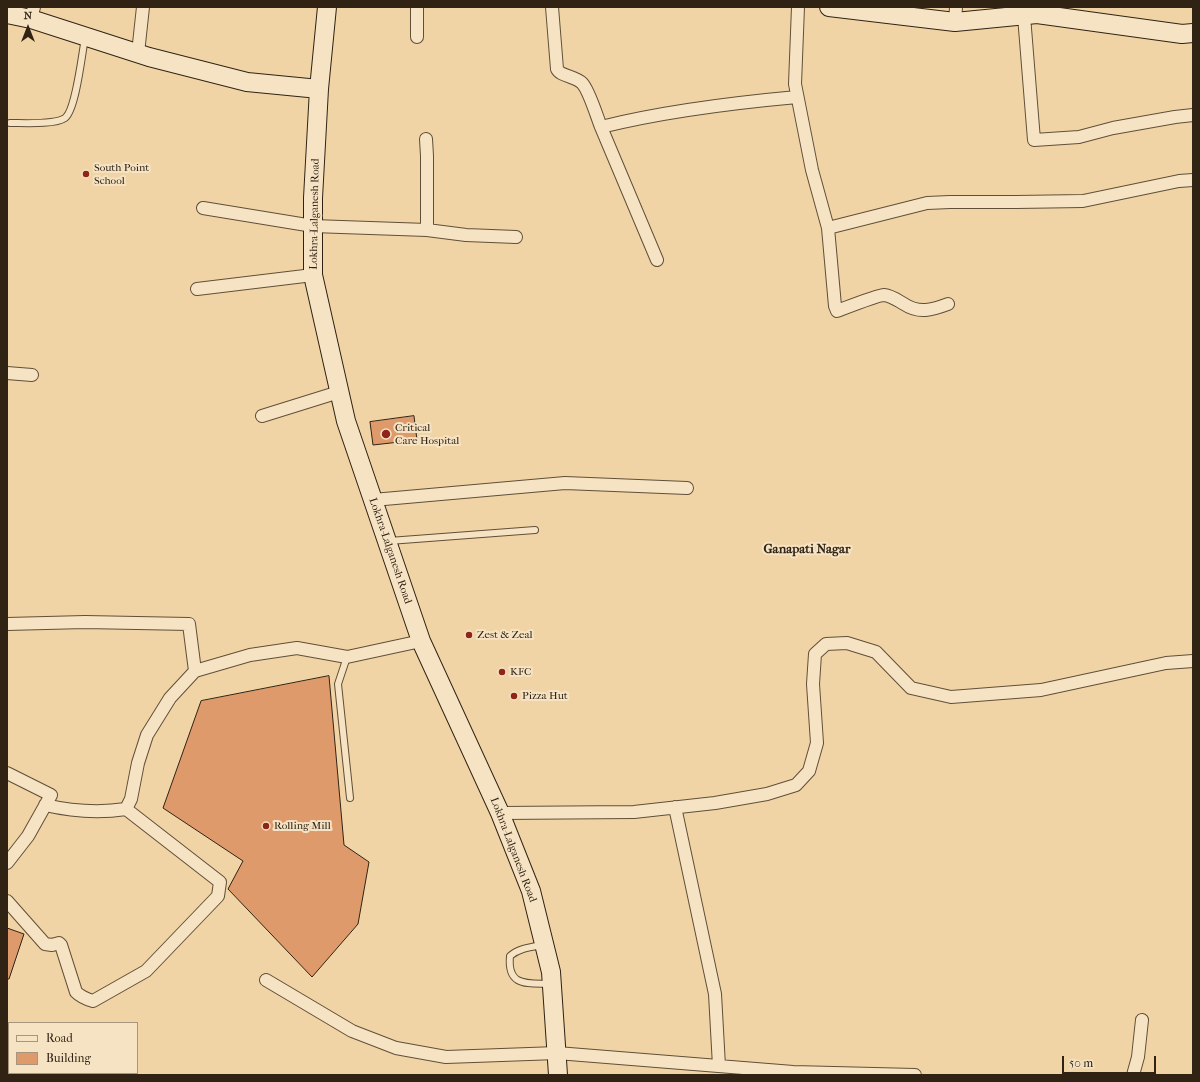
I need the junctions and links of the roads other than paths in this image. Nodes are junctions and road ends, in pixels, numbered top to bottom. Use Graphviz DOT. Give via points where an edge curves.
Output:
graph roads {
  1 [pos="143,7"];
  2 [pos="327,7"];
  3 [pos="417,7"];
  4 [pos="552,7"];
  5 [pos="798,7"];
  6 [pos="838,8"];
  7 [pos="911,12"];
  8 [pos="33,13"];
  9 [pos="989,13"];
  10 [pos="7,14"];
  11 [pos="956,15"];
  12 [pos="1024,16"];
  13 [pos="1193,33"];
  14 [pos="85,36"];
  15 [pos="417,37"];
  16 [pos="138,53"];
  17 [pos="319,88"];
  18 [pos="797,97"];
  19 [pos="1193,115"];
  20 [pos="10,123"];
  21 [pos="601,127"];
  22 [pos="426,139"];
  23 [pos="1193,180"];
  24 [pos="203,208"];
  25 [pos="313,226"];
  26 [pos="828,228"];
  27 [pos="428,230"];
  28 [pos="516,236"];
  29 [pos="657,260"];
  30 [pos="313,275"];
  31 [pos="197,289"];
  32 [pos="948,304"];
  33 [pos="7,373"];
  34 [pos="32,375"];
  35 [pos="340,392"];
  36 [pos="262,416"];
  37 [pos="687,488"];
  38 [pos="373,500"];
  39 [pos="535,530"];
  40 [pos="387,542"];
  41 [pos="7,624"];
  42 [pos="421,641"];
  43 [pos="347,657"];
  44 [pos="1193,661"];
  45 [pos="195,670"];
  46 [pos="7,774"];
  47 [pos="350,798"];
  48 [pos="45,805"];
  49 [pos="675,807"];
  50 [pos="126,809"];
  51 [pos="500,813"];
  52 [pos="9,857"];
  53 [pos="7,901"];
  54 [pos="544,945"];
  55 [pos="266,980"];
  56 [pos="552,984"];
  57 [pos="1142,1020"];
  58 [pos="557,1053"];
  59 [pos="719,1066"];
  60 [pos="558,1075"];
  61 [pos="915,1075"];
  62 [pos="1133,1075"];
  1 -- 16 [label="street"];
  2 -- 17 [label="main road, Lokhra-Lalganesh Road"];
  3 -- 15 [label="street"];
  4 -- 21 [label="street" via="557,69 560,73 577,78 584,85"];
  5 -- 18 [label="street" via="795,84"];
  6 -- 7 [label="main road"];
  7 -- 11 [label="main road"];
  8 -- 10 [label="main road"];
  8 -- 14 [label="main road"];
  9 -- 11 [label="main road"];
  9 -- 12 [label="main road"];
  12 -- 13 [label="main road" via="1037,14 1182,34"];
  12 -- 19 [label="street" via="1034,140 1079,137 1113,128"];
  14 -- 16 [label="main road"];
  14 -- 20 [label="lane" via="73,106 66,118 51,123"];
  16 -- 17 [label="main road" via="247,82"];
  17 -- 25 [label="main road, Lokhra-Lalganesh Road"];
  18 -- 21 [label="street" via="679,110"];
  18 -- 26 [label="street" via="812,170"];
  21 -- 29 [label="street"];
  22 -- 27 [label="street"];
  23 -- 26 [label="street" via="1083,201 927,203"];
  24 -- 25 [label="street"];
  25 -- 27 [label="street"];
  25 -- 30 [label="main road, Lokhra-Lalganesh Road"];
  26 -- 32 [label="street" via="837,311 883,295 920,310 931,310"];
  27 -- 28 [label="street" via="466,236"];
  30 -- 31 [label="street"];
  30 -- 35 [label="main road, Lokhra-Lalganesh Road"];
  33 -- 34 [label="street"];
  35 -- 36 [label="street"];
  35 -- 38 [label="main road, Lokhra-Lalganesh Road" via="346,421"];
  37 -- 38 [label="street" via="565,484"];
  38 -- 40 [label="main road, Lokhra-Lalganesh Road"];
  39 -- 40 [label="lane"];
  40 -- 42 [label="main road, Lokhra-Lalganesh Road"];
  41 -- 45 [label="street" via="189,624"];
  42 -- 43 [label="street"];
  42 -- 51 [label="main road, Lokhra-Lalganesh Road"];
  43 -- 45 [label="street" via="297,648 250,655"];
  43 -- 47 [label="lane" via="338,684"];
  44 -- 49 [label="street" via="1166,663 1041,690 951,697 911,688 876,652 847,643 826,644 814,654 813,684 817,743 809,770 796,785 767,794"];
  45 -- 50 [label="street" via="170,698 147,735 131,799"];
  46 -- 48 [label="street" via="51,795"];
  48 -- 50 [label="street" via="106,812"];
  48 -- 52 [label="street" via="28,836"];
  49 -- 51 [label="street" via="634,812"];
  49 -- 59 [label="street" via="715,994"];
  50 -- 53 [label="street" via="220,882 218,896 146,971 93,1001 79,996 62,945 45,944"];
  51 -- 54 [label="main road, Lokhra-Lalganesh Road" via="531,891"];
  54 -- 56 [label="main road, Lokhra-Lalganesh Road"];
  54 -- 56 [label="lane" via="515,952 510,956 509,966 518,982"];
  55 -- 58 [label="street" via="352,1031 396,1048 446,1057"];
  56 -- 58 [label="main road, Lokhra-Lalganesh Road"];
  57 -- 62 [label="street" via="1138,1057"];
  58 -- 59 [label="street"];
  58 -- 60 [label="main road, Lokhra-Lalganesh Road"];
  59 -- 61 [label="street" via="793,1072"];
}
